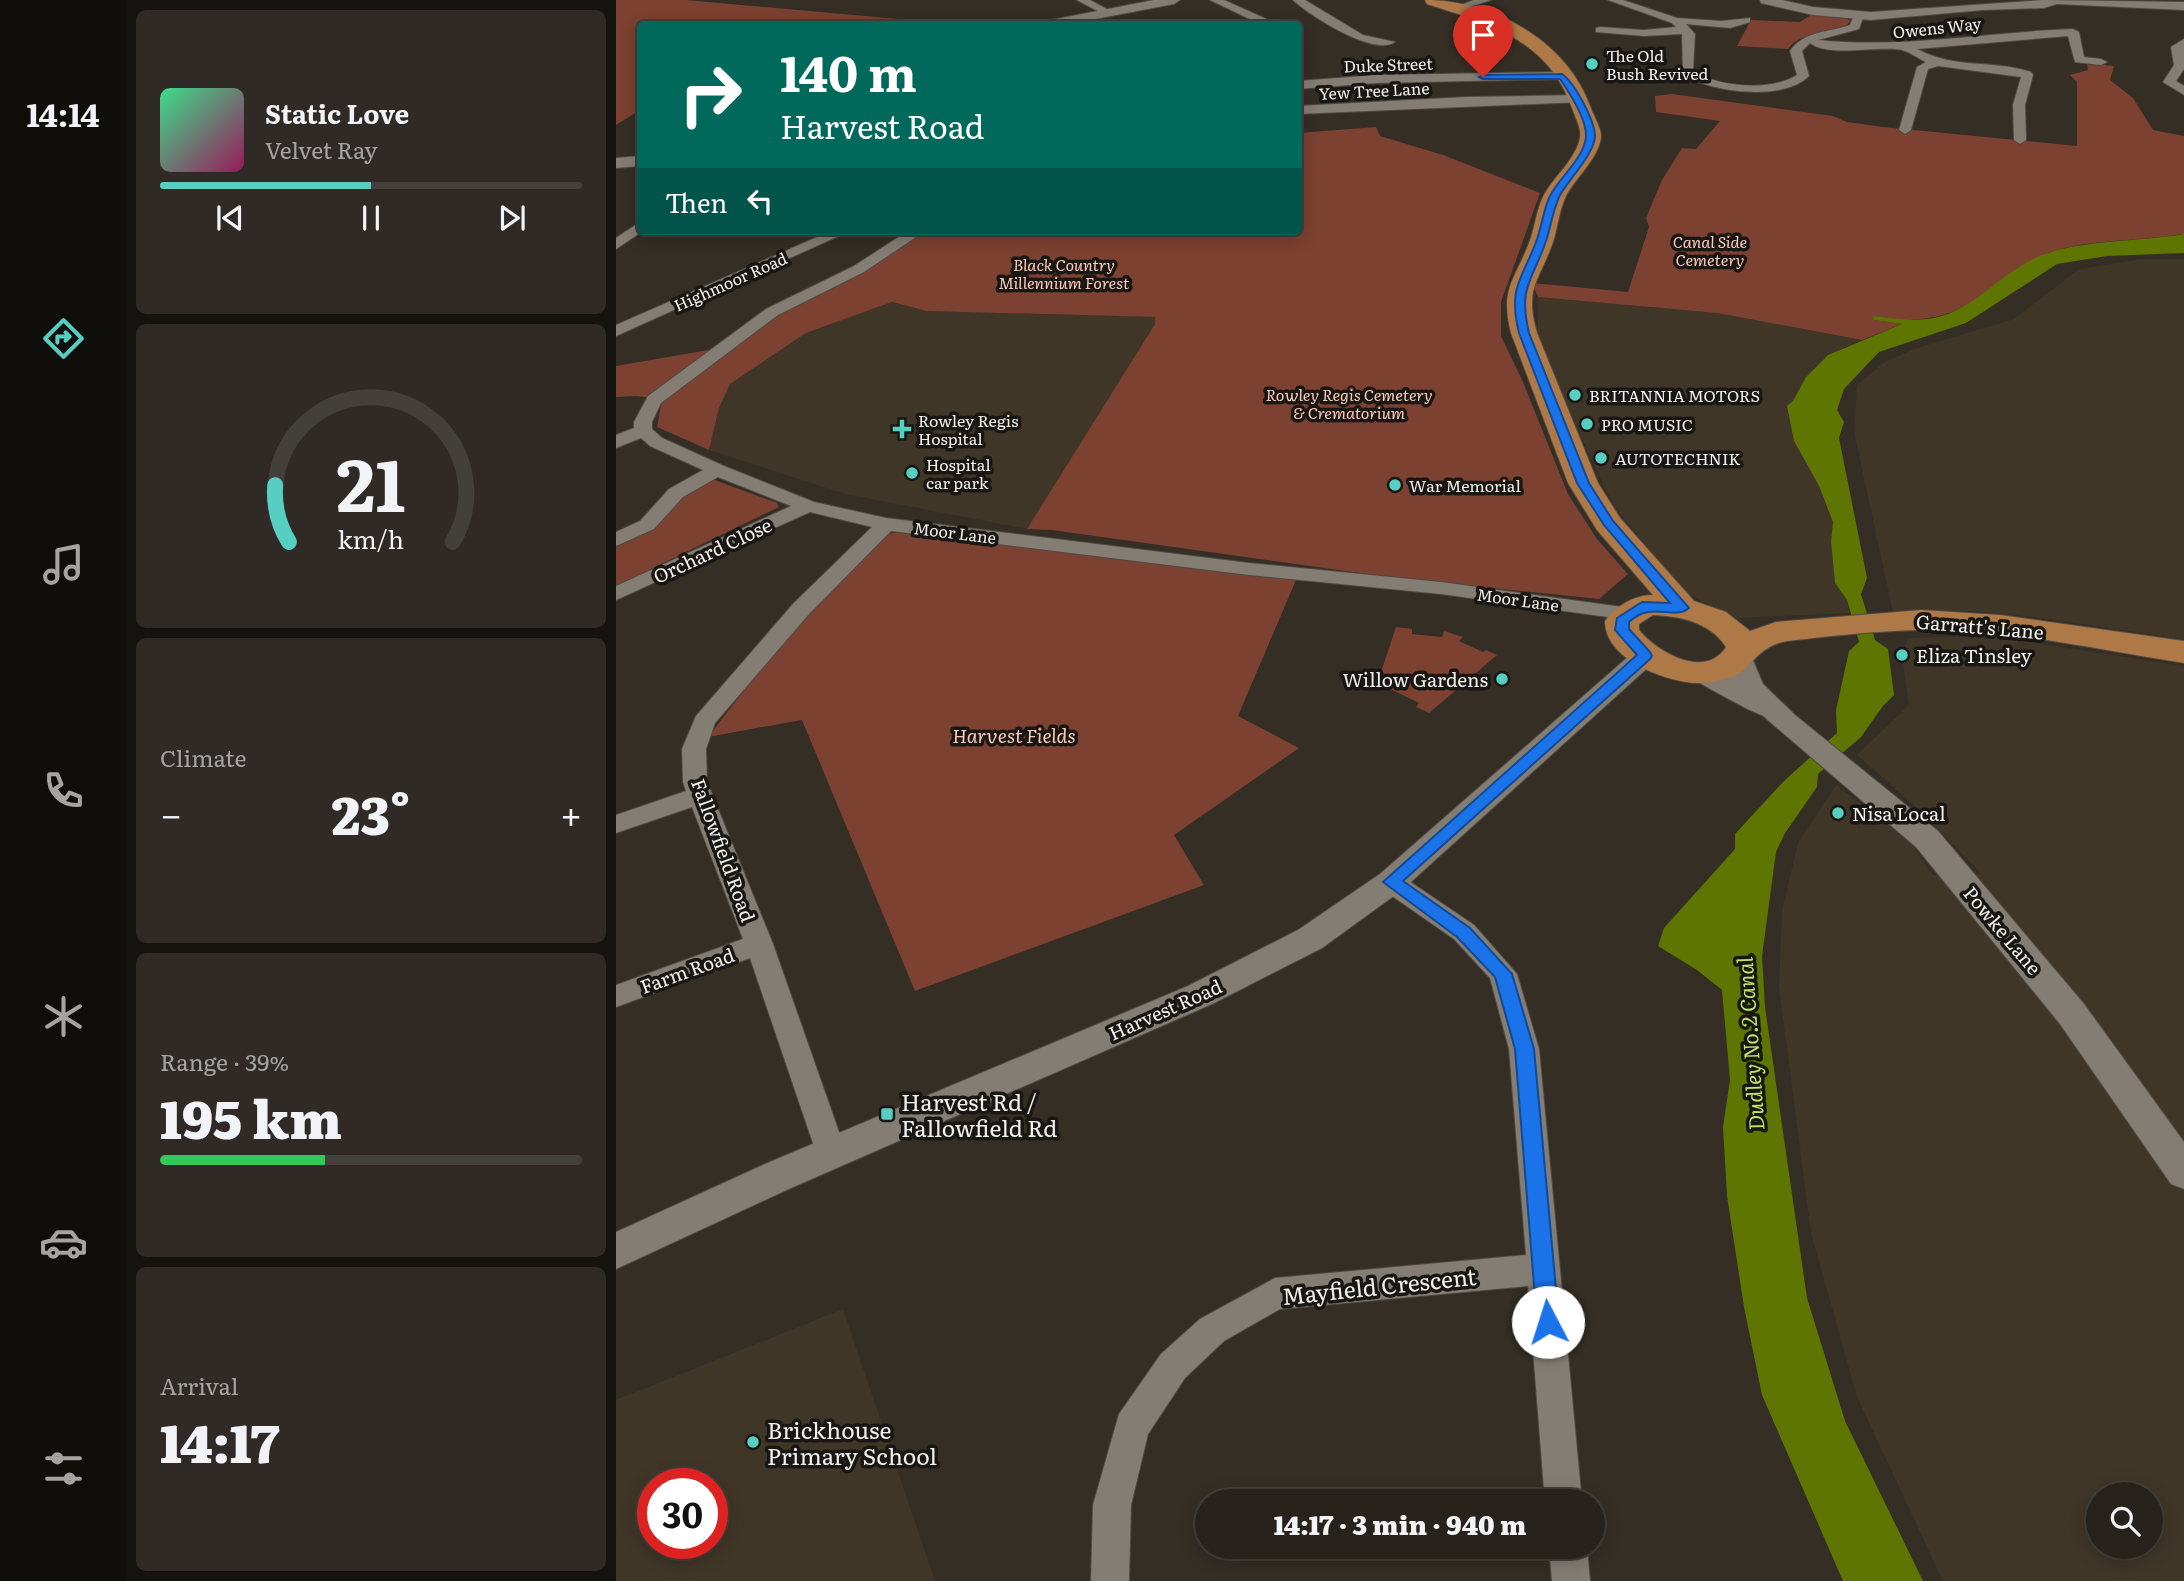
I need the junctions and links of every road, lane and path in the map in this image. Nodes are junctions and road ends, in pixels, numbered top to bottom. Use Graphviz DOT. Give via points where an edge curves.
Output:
graph roads {
  1 [pos="1082,0"];
  2 [pos="1174,0"];
  3 [pos="1215,0"];
  4 [pos="1298,0"];
  5 [pos="1433,0"];
  6 [pos="1486,0"];
  7 [pos="1613,0"];
  8 [pos="1766,0"];
  9 [pos="2018,0"];
  10 [pos="2055,0"];
  11 [pos="2134,2"];
  12 [pos="1995,5"];
  13 [pos="2184,6"];
  14 [pos="1458,8"];
  15 [pos="1109,13"];
  16 [pos="1859,15"];
  17 [pos="1746,20"];
  18 [pos="1067,21"];
  19 [pos="1266,21"];
  20 [pos="1682,26"];
  21 [pos="1600,30"];
  22 [pos="1805,41"];
  23 [pos="1389,42"];
  24 [pos="2184,42"];
  25 [pos="1905,47"];
  26 [pos="2183,60"];
  27 [pos="1936,62"];
  28 [pos="2101,62"];
  29 [pos="1562,76"];
  30 [pos="1302,85"];
  31 [pos="2184,91"];
  32 [pos="1578,99"];
  33 [pos="1302,110"];
  34 [pos="1905,130"];
  35 [pos="2020,140"];
  36 [pos="637,161"];
  37 [pos="616,163"];
  38 [pos="637,228"];
  39 [pos="834,235"];
  40 [pos="912,235"];
  41 [pos="616,245"];
  42 [pos="616,331"];
  43 [pos="643,431"];
  44 [pos="616,442"];
  45 [pos="717,470"];
  46 [pos="808,506"];
  47 [pos="886,524"];
  48 [pos="616,540"];
  49 [pos="616,594"];
  50 [pos="1682,608"];
  51 [pos="1630,614"];
  52 [pos="1735,642"];
  53 [pos="2184,652"];
  54 [pos="1645,656"];
  55 [pos="1696,671"];
  56 [pos="1784,721"];
  57 [pos="700,795"];
  58 [pos="616,824"];
  59 [pos="1391,882"];
  60 [pos="759,944"];
  61 [pos="616,996"];
  62 [pos="831,1153"];
  63 [pos="2184,1172"];
  64 [pos="616,1251"];
  65 [pos="1543,1271"];
  66 [pos="1563,1489"];
  67 [pos="1569,1559"];
  68 [pos="1110,1581"];
  69 [pos="1572,1581"];
  1 -- 15 [label="street"];
  2 -- 15 [label="street"];
  3 -- 19 [label="street"];
  4 -- 23 [label="street" via="1360,38"];
  5 -- 14 [label="main road"];
  6 -- 14 [label="street"];
  7 -- 20 [label="street"];
  8 -- 16 [label="street"];
  9 -- 12 [label="street"];
  10 -- 11 [label="street"];
  10 -- 12 [label="street"];
  11 -- 13 [label="street"];
  12 -- 16 [label="street"];
  14 -- 29 [label="main road" via="1528,37"];
  15 -- 18 [label="street"];
  16 -- 22 [label="street" via="1855,27"];
  17 -- 20 [label="street" via="1734,24 1695,20"];
  20 -- 21 [label="street" via="1644,33"];
  20 -- 22 [label="street" via="1687,72 1724,85 1761,88 1798,81 1803,76 1796,51"];
  22 -- 25 [label="street, Owens Way" via="1845,48"];
  24 -- 26 [label="street" via="2177,47"];
  25 -- 27 [label="street"];
  25 -- 28 [label="street, Owens Way" via="2073,32 2081,63"];
  26 -- 31 [label="street" via="2169,82"];
  27 -- 34 [label="street" via="1923,67"];
  27 -- 35 [label="street" via="2027,75 2019,105"];
  29 -- 30 [label="street, Duke Street"];
  29 -- 32 [label="main road"];
  32 -- 33 [label="street, Yew Tree Lane"];
  32 -- 50 [label="main road" via="1591,135 1554,197 1541,243 1521,284 1518,310 1583,483 1608,523"];
  36 -- 37 [label="street"];
  38 -- 41 [label="street"];
  39 -- 42 [label="street, Highmoor Road"];
  40 -- 43 [label="street" via="859,270 772,312 654,400"];
  43 -- 44 [label="street"];
  43 -- 45 [label="street, Moor Lane" via="656,442"];
  45 -- 46 [label="street, Moor Lane"];
  45 -- 48 [label="street" via="676,493 647,525"];
  46 -- 47 [label="street, Moor Lane"];
  46 -- 49 [label="street, Orchard Close"];
  47 -- 51 [label="street, Moor Lane"];
  47 -- 57 [label="street, Fallowfield Road" via="801,608 704,721 694,748"];
  50 -- 51 [label="main road" via="1647,605"];
  50 -- 52 [label="main road"];
  51 -- 54 [label="main road" via="1622,621 1622,630"];
  52 -- 53 [label="main road, Garratt's Lane" via="1833,626 1976,622"];
  52 -- 55 [label="main road, Garratt's Lane" via="1714,672"];
  52 -- 56 [label="street, Powke Lane" via="1752,689"];
  54 -- 55 [label="main road" via="1666,666"];
  54 -- 59 [label="street, Harvest Road"];
  55 -- 56 [label="street, Powke Lane" via="1730,686"];
  56 -- 63 [label="street, Powke Lane" via="1927,839 2073,1014"];
  57 -- 58 [label="street"];
  57 -- 60 [label="street, Fallowfield Road"];
  59 -- 62 [label="street, Harvest Road" via="1310,939 1200,995"];
  59 -- 65 [label="street" via="1464,932 1503,974 1524,1049"];
  60 -- 61 [label="street, Farm Road"];
  60 -- 62 [label="street, Fallowfield Road"];
  62 -- 64 [label="street, Harvest Road"];
  65 -- 66 [label="street"];
  65 -- 68 [label="street, Mayfield Crescent" via="1512,1270 1275,1294 1212,1331 1172,1366 1132,1427 1112,1505"];
  67 -- 69 [label="street"];
}
